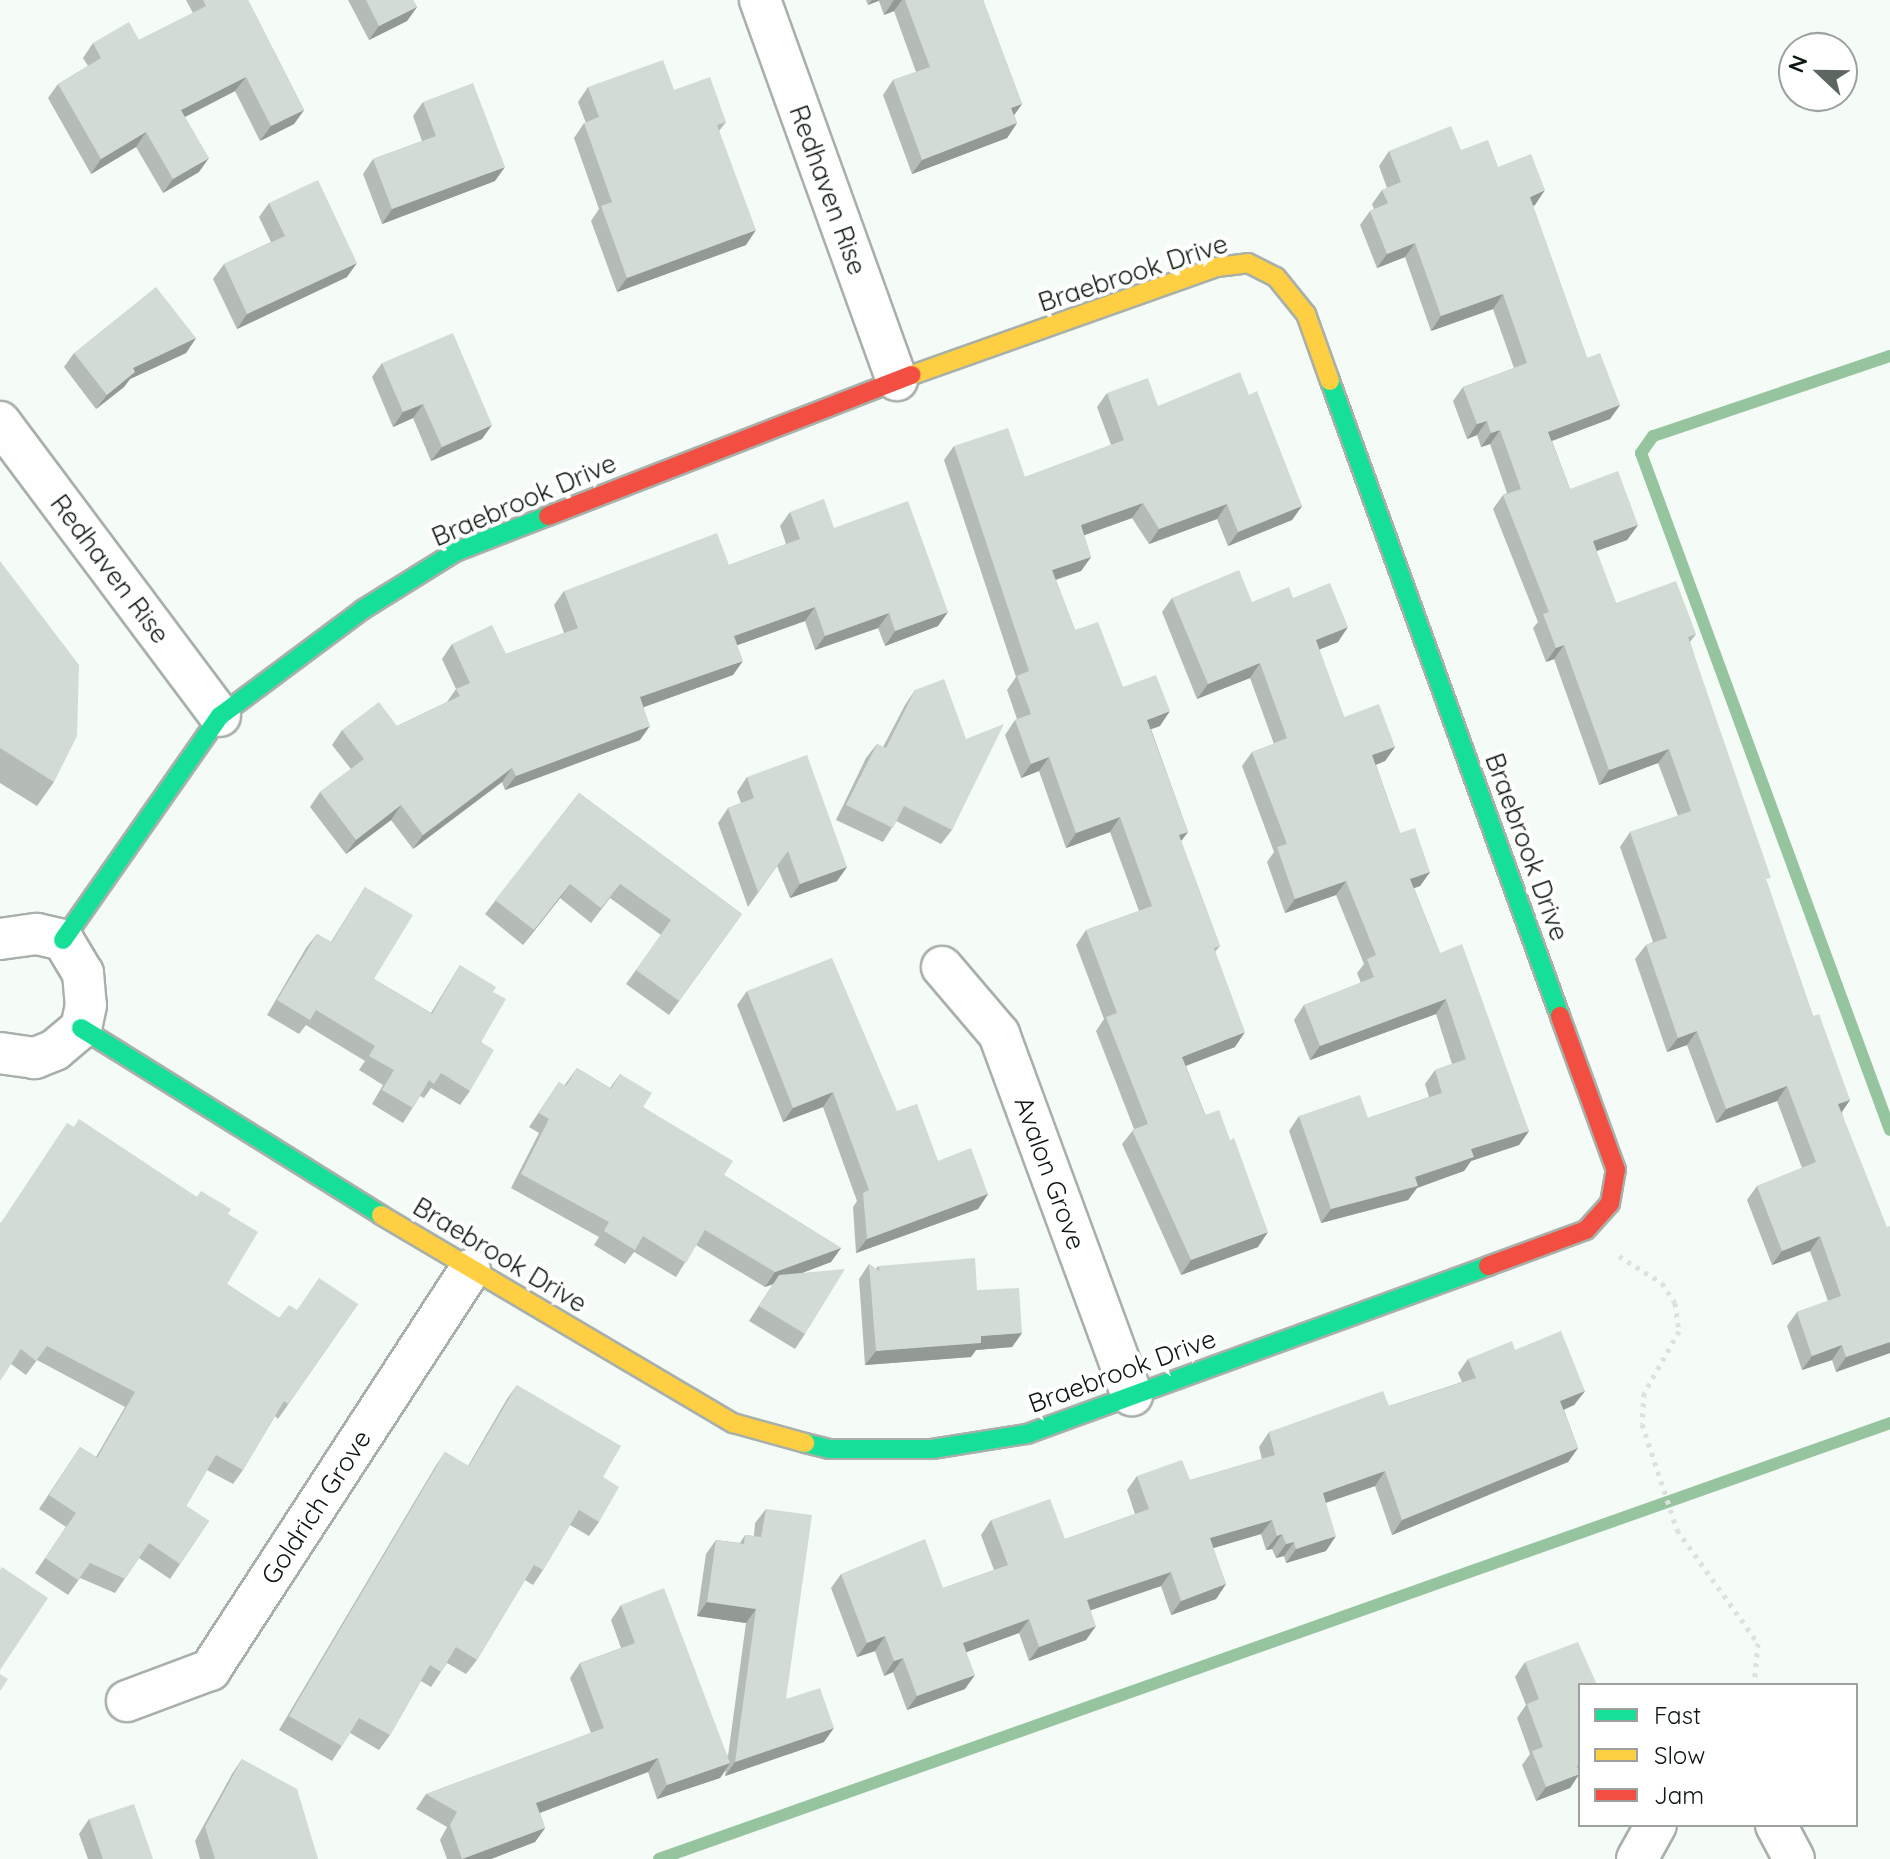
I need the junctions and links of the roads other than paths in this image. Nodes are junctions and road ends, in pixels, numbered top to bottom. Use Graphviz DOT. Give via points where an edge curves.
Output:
graph roads {
  1 [pos="760,0"];
  2 [pos="897,380"];
  3 [pos="0,422"];
  4 [pos="220,716"];
  5 [pos="0,939"];
  6 [pos="63,940"];
  7 [pos="942,967"];
  8 [pos="81,1028"];
  9 [pos="0,1053"];
  10 [pos="470,1270"];
  11 [pos="1132,1395"];
  12 [pos="127,1701"];
  13 [pos="1655,1827"];
  14 [pos="1777,1827"];
  15 [pos="1637,1859"];
  16 [pos="1794,1859"];
  1 -- 2 [label="street, Redhaven Rise"];
  2 -- 4 [label="street, Braebrook Drive" via="455,552 362,610"];
  2 -- 11 [label="street, Braebrook Drive" via="1217,267 1248,263 1276,277 1306,314 1616,1170 1610,1203 1586,1230"];
  3 -- 4 [label="street, Redhaven Rise"];
  4 -- 6 [label="street, Braebrook Drive"];
  5 -- 6 [label="street" via="37,934"];
  6 -- 8 [label="street" via="83,973"];
  7 -- 11 [label="street, Avalon Grove" via="999,1034"];
  8 -- 9 [label="street" via="55,1050 35,1058"];
  8 -- 10 [label="street, Braebrook Drive"];
  10 -- 11 [label="street, Braebrook Drive" via="733,1423 829,1449 932,1449 1027,1434"];
  10 -- 12 [label="street, Goldrich Grove" via="210,1670"];
  13 -- 15 [label="street"];
  14 -- 16 [label="street"];
}
